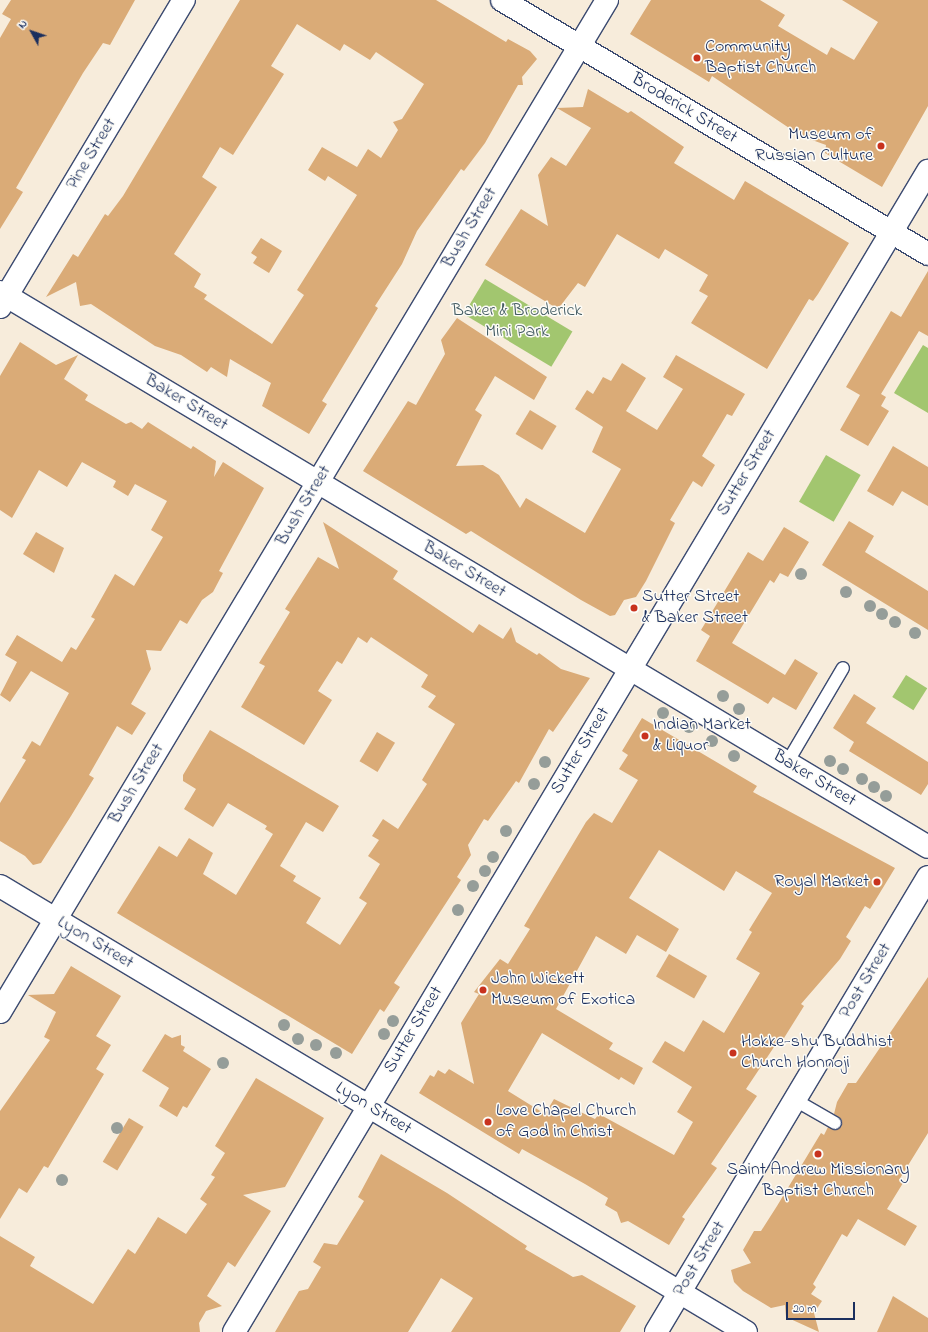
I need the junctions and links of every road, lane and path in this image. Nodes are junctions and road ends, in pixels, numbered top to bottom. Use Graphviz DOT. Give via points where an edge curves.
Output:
graph roads {
  1 [pos="184,0"];
  2 [pos="502,0"];
  3 [pos="607,0"];
  4 [pos="579,46"];
  5 [pos="928,171"];
  6 [pos="891,232"];
  7 [pos="928,254"];
  8 [pos="2,299"];
  9 [pos="318,482"];
  10 [pos="843,668"];
  11 [pos="630,669"];
  12 [pos="787,763"];
  13 [pos="928,847"];
  14 [pos="928,877"];
  15 [pos="0,886"];
  16 [pos="56,919"];
  17 [pos="0,1012"];
  18 [pos="795,1100"];
  19 [pos="368,1106"];
  20 [pos="835,1123"];
  21 [pos="680,1293"];
  22 [pos="234,1332"];
  23 [pos="656,1332"];
  24 [pos="746,1332"];
  1 -- 8 [label="street, Pine Street"];
  2 -- 4 [label="street, Broderick Street"];
  3 -- 4 [label="street, Bush Street"];
  4 -- 6 [label="street, Broderick Street"];
  4 -- 9 [label="street, Bush Street"];
  5 -- 6 [label="street, Sutter Street"];
  6 -- 7 [label="street, Broderick Street"];
  6 -- 11 [label="street, Sutter Street"];
  8 -- 9 [label="street, Baker Street"];
  9 -- 11 [label="street, Baker Street"];
  9 -- 16 [label="street, Bush Street"];
  10 -- 12 [label="lane"];
  11 -- 12 [label="street, Baker Street"];
  11 -- 19 [label="street, Sutter Street"];
  12 -- 13 [label="street, Baker Street"];
  14 -- 18 [label="street, Post Street"];
  15 -- 16 [label="street, Lyon Street"];
  16 -- 17 [label="street, Bush Street"];
  16 -- 19 [label="street, Lyon Street"];
  18 -- 20 [label="lane"];
  18 -- 21 [label="street, Post Street"];
  19 -- 21 [label="street, Lyon Street"];
  19 -- 22 [label="street, Sutter Street"];
  21 -- 23 [label="street, Post Street"];
  21 -- 24 [label="street, Lyon Street"];
}
